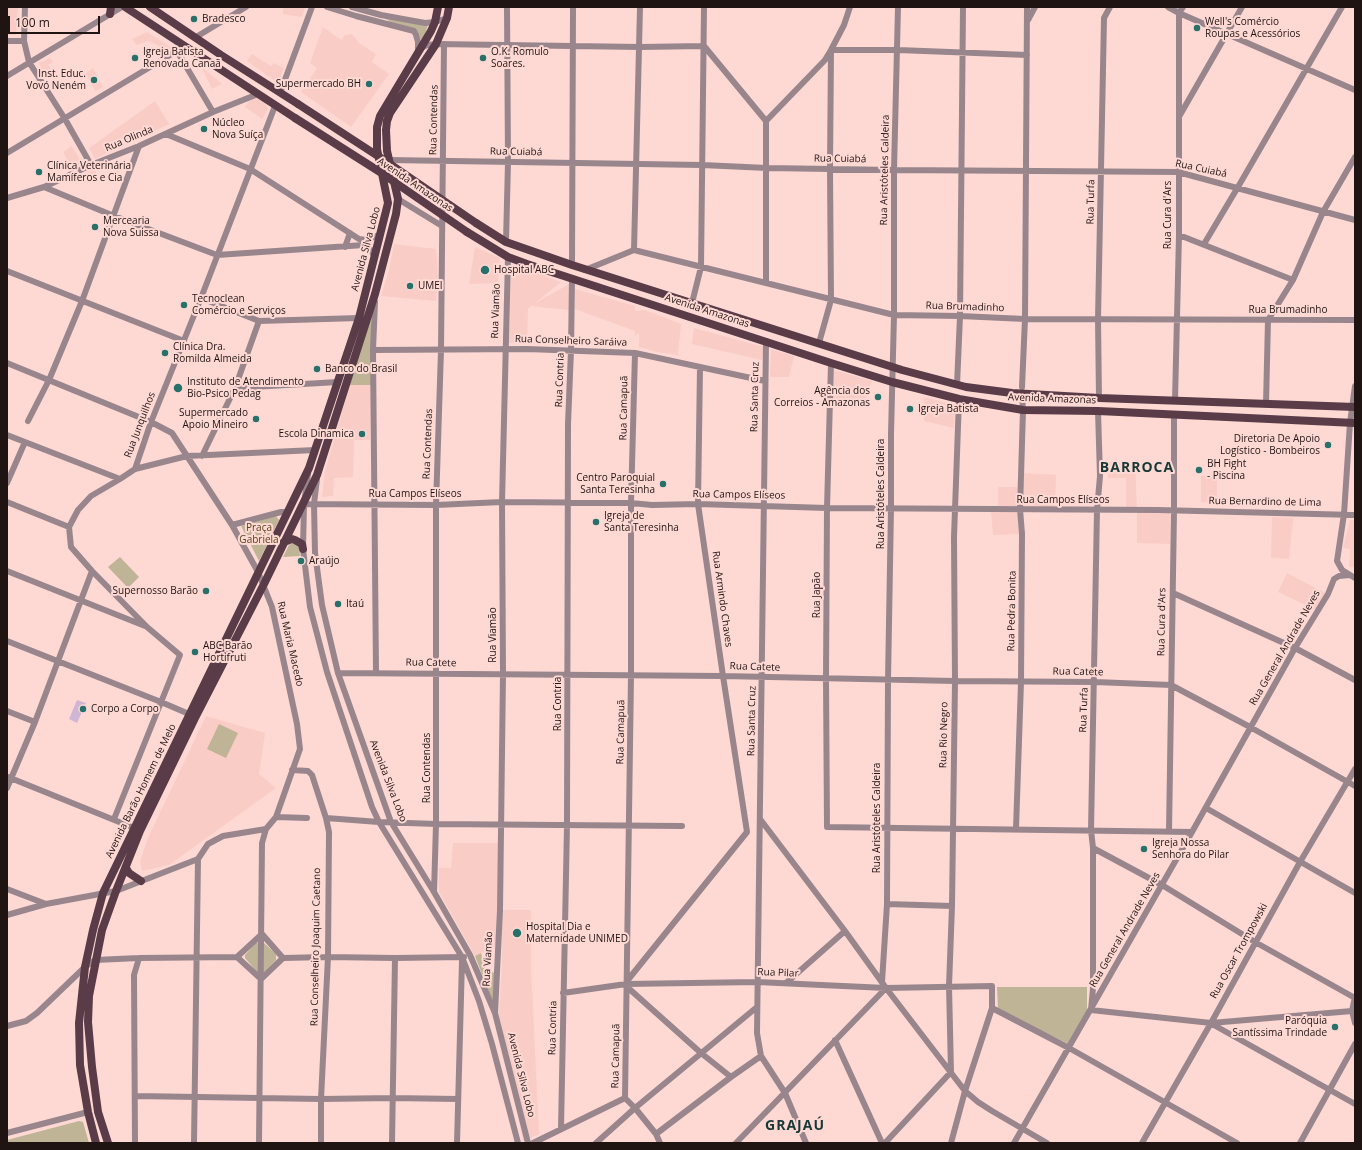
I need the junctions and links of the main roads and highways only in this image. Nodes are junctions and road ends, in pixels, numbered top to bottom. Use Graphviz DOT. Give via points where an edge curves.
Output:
graph roads {
  1 [pos="123,7"];
  2 [pos="150,7"];
  3 [pos="438,7"];
  4 [pos="449,7"];
  5 [pos="359,318"];
  6 [pos="366,323"];
  7 [pos="1353,407"];
  8 [pos="1352,423"];
  9 [pos="309,468"];
  10 [pos="304,504"];
  11 [pos="288,512"];
  12 [pos="290,529"];
  13 [pos="284,542"];
  14 [pos="303,549"];
  15 [pos="126,868"];
  16 [pos="141,881"];
  17 [pos="96,1143"];
  18 [pos="108,1143"];
  1 -- 8 [label="main road, Avenida Amazonas, bridge" via="508,257 572,279 892,382 959,399 1023,410"];
  2 -- 7 [label="main road, Avenida Amazonas, bridge" via="506,242 585,270 956,385 1099,398"];
  3 -- 5 [label="main road, Avenida Silva Lobo" via="435,22 380,116 377,127 377,149 388,203"];
  4 -- 6 [label="main road, Avenida Silva Lobo" via="440,44 390,113 387,121 389,160 398,199"];
  5 -- 6 [label="main road"];
  5 -- 9 [label="main road, Avenida Silva Lobo"];
  6 -- 10 [label="main road, Avenida Silva Lobo" via="317,475"];
  9 -- 11 [label="main road, Avenida Barão Homem de Melo"];
  10 -- 12 [label="main road, Avenida Barão Homem de Melo"];
  11 -- 12 [label="main road"];
  11 -- 17 [label="main road, Avenida Barão Homem de Melo" via="103,893 85,967 79,1023 80,1065"];
  12 -- 13 [label="main road, Avenida Barão Homem de Melo"];
  13 -- 14 [label="main road" via="295,540 302,544"];
  13 -- 15 [label="main road, Avenida Barão Homem de Melo" via="140,831"];
  15 -- 16 [label="main road"];
  15 -- 18 [label="main road, Avenida Barão Homem de Melo" via="102,930 89,996 92,1067 98,1112"];
}
